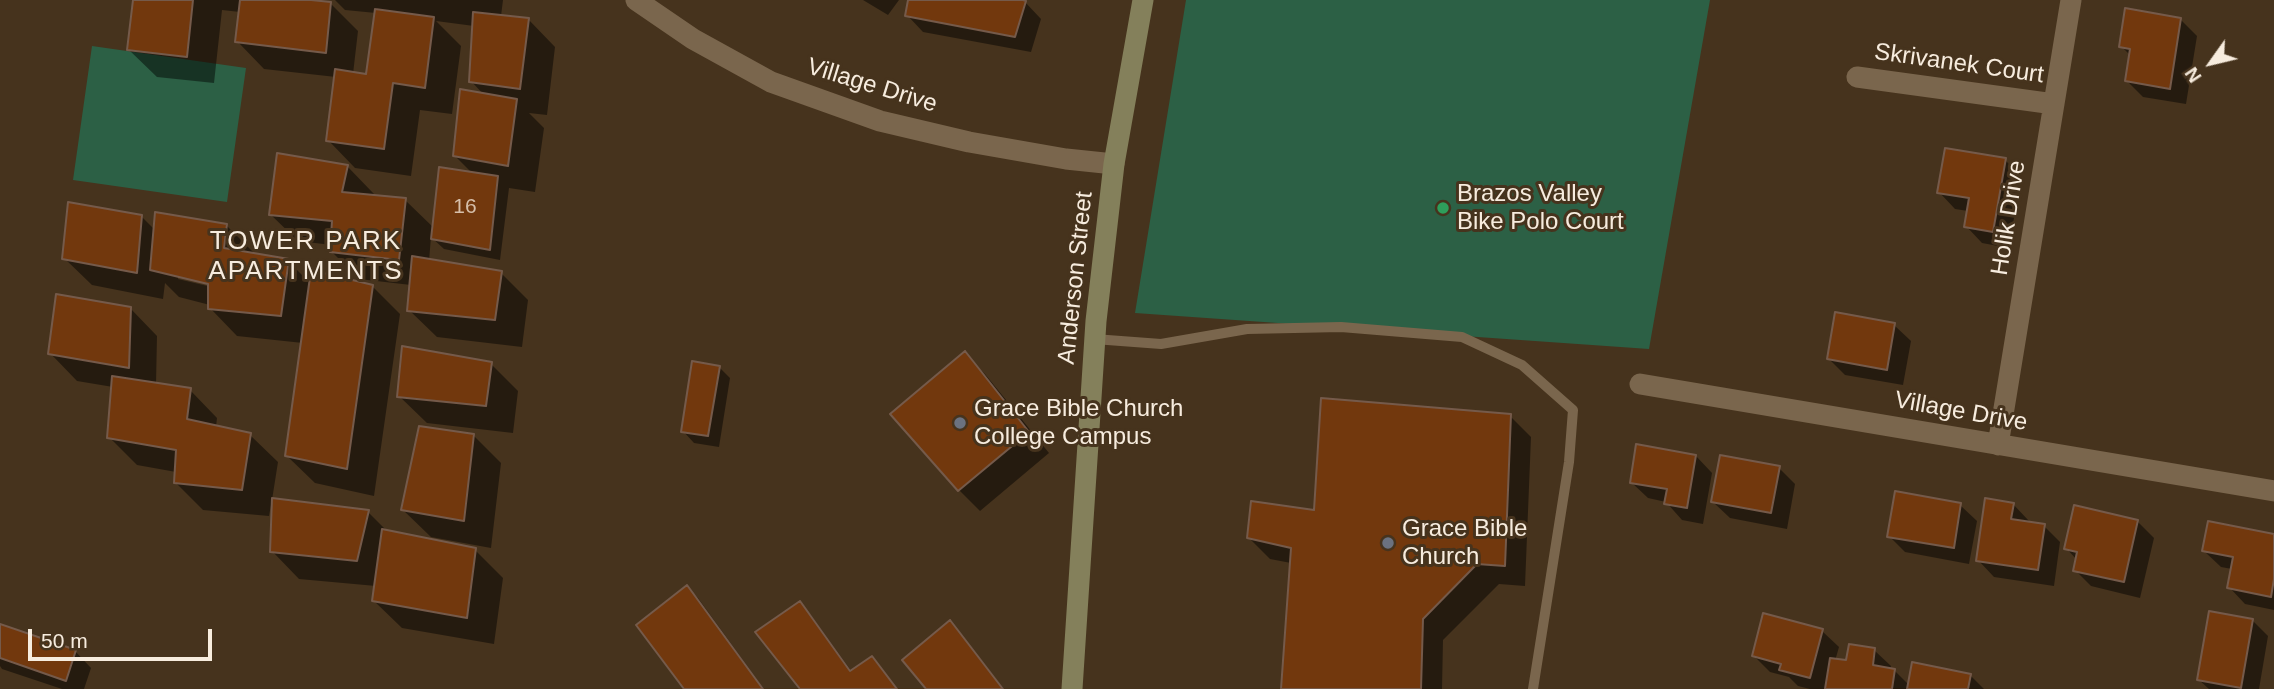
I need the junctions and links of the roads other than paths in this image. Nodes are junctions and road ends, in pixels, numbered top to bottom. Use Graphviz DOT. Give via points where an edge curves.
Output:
graph roads {
  1 [pos="636,0"];
  2 [pos="1143,0"];
  3 [pos="2071,0"];
  4 [pos="1857,77"];
  5 [pos="2054,104"];
  6 [pos="1114,164"];
  7 [pos="1094,339"];
  8 [pos="1640,384"];
  9 [pos="1998,444"];
  10 [pos="2274,491"];
  11 [pos="1072,689"];
  12 [pos="1532,689"];
  1 -- 6 [label="street, Village Drive" via="693,39 771,82 880,121 970,142"];
  2 -- 6 [label="street, Anderson Street"];
  3 -- 5 [label="street, Holik Drive"];
  4 -- 5 [label="street, Skrivanek Court"];
  5 -- 9 [label="street, Holik Drive"];
  6 -- 7 [label="street, Anderson Street"];
  7 -- 11 [label="street, Anderson Street"];
  7 -- 12 [label="lane" via="1161,344 1247,328 1341,327 1462,337 1522,365 1573,410 1569,462"];
  8 -- 9 [label="street, Village Drive"];
  9 -- 10 [label="street, Village Drive"];
}
